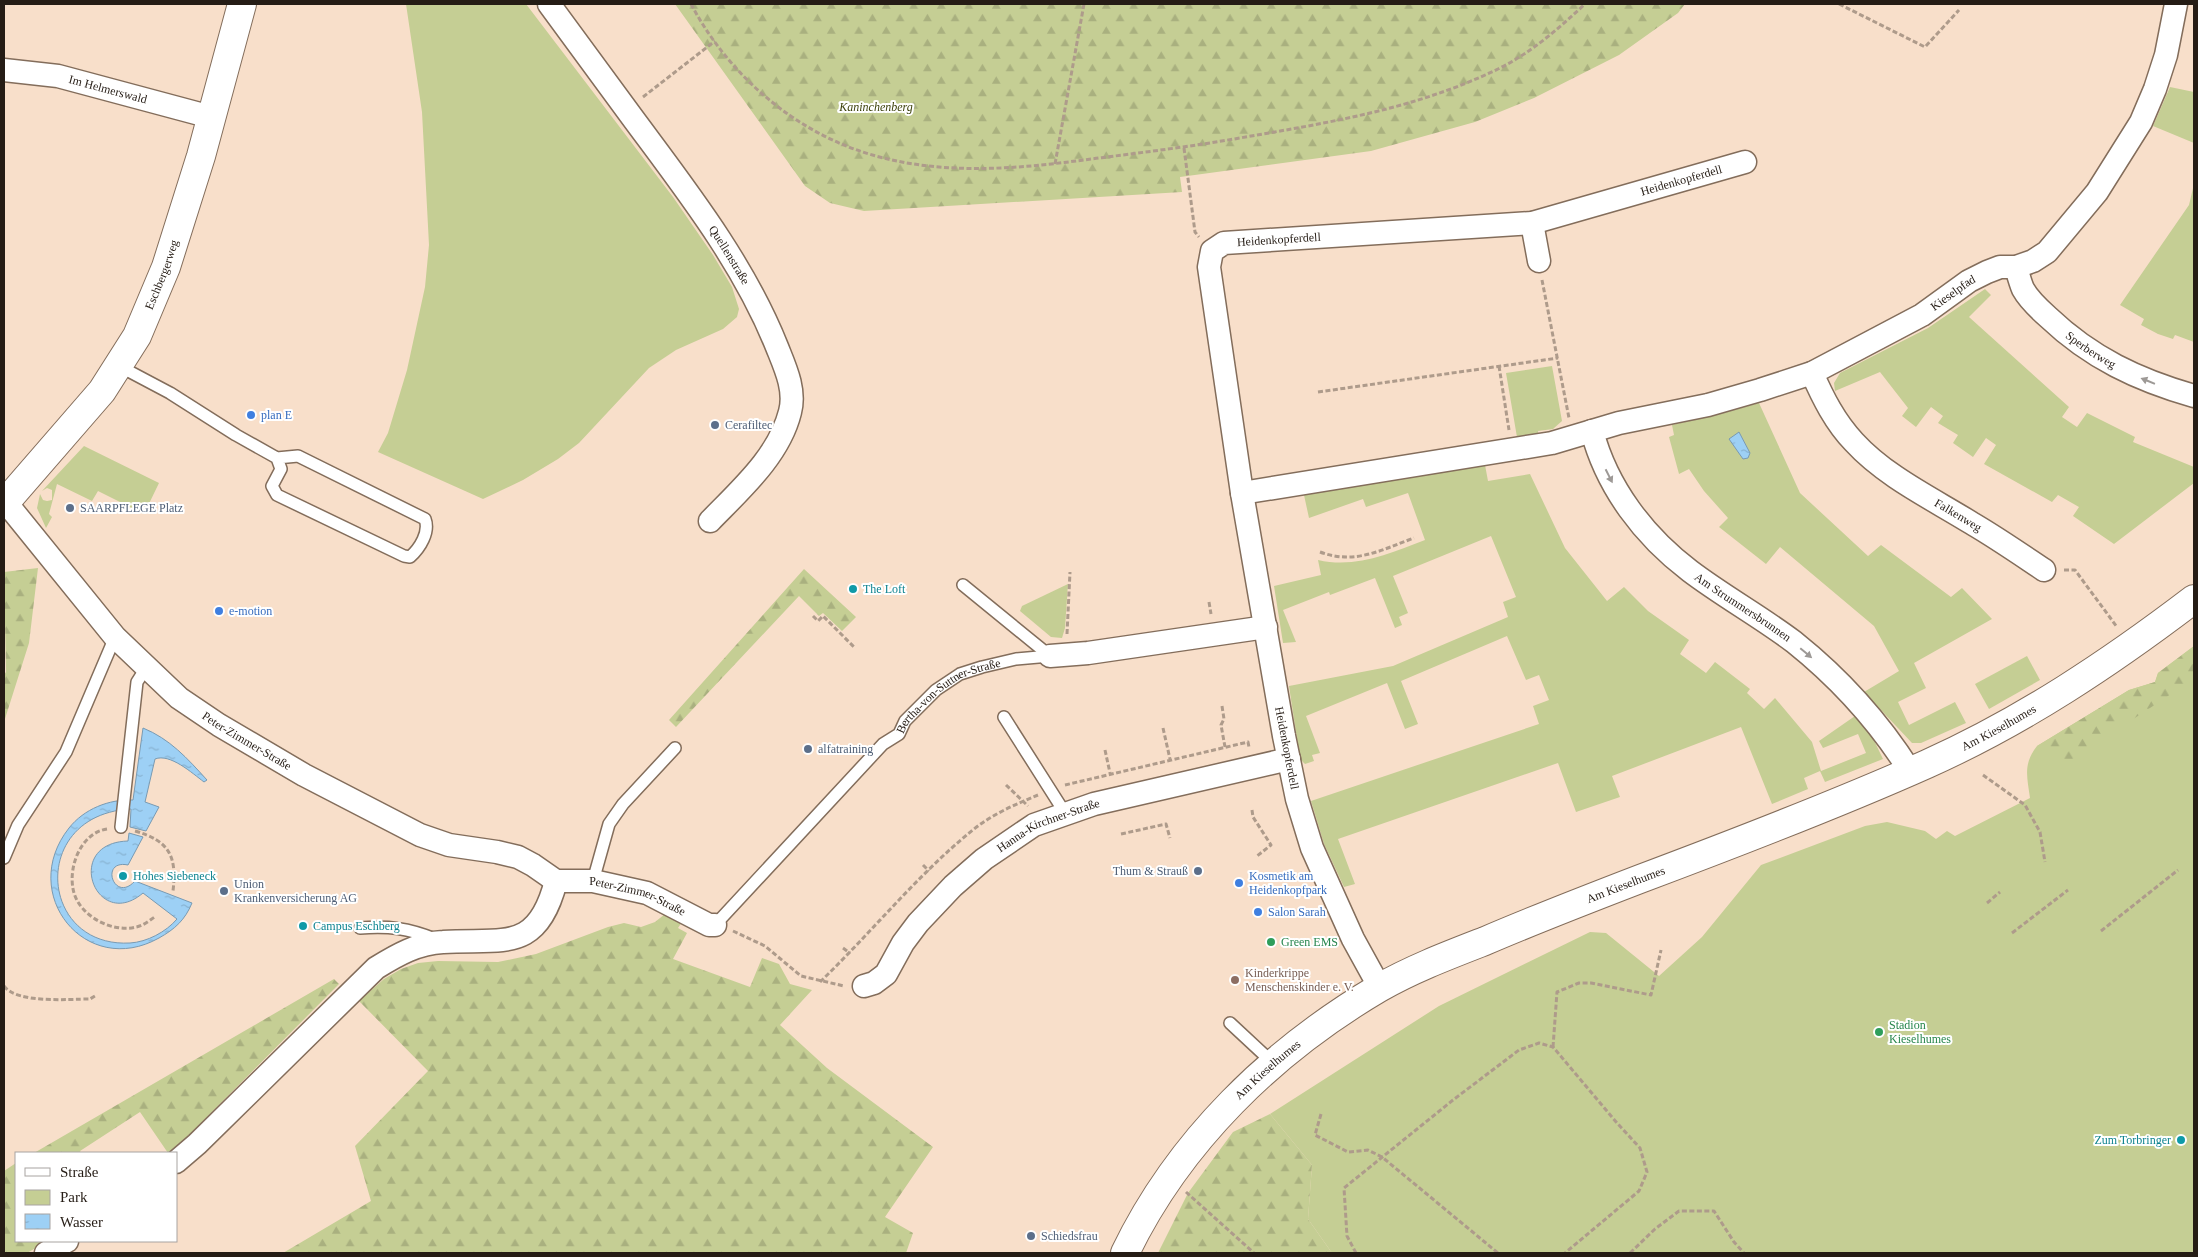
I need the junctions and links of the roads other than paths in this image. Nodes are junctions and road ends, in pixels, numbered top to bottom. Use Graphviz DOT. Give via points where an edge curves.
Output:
graph roads {
  1 [pos="242,4"];
  2 [pos="549,4"];
  3 [pos="2176,4"];
  4 [pos="4,70"];
  5 [pos="211,117"];
  6 [pos="1745,162"];
  7 [pos="1532,223"];
  8 [pos="1539,261"];
  9 [pos="2016,267"];
  10 [pos="119,366"];
  11 [pos="1812,373"];
  12 [pos="2194,396"];
  13 [pos="1582,434"];
  14 [pos="277,458"];
  15 [pos="1242,493"];
  16 [pos="4,502"];
  17 [pos="710,521"];
  18 [pos="2044,570"];
  19 [pos="963,585"];
  20 [pos="2194,599"];
  21 [pos="1266,627"];
  22 [pos="115,637"];
  23 [pos="1050,656"];
  24 [pos="146,668"];
  25 [pos="1004,717"];
  26 [pos="675,748"];
  27 [pos="1289,760"];
  28 [pos="1910,771"];
  29 [pos="1064,813"];
  30 [pos="122,827"];
  31 [pos="4,858"];
  32 [pos="556,881"];
  33 [pos="593,881"];
  34 [pos="715,925"];
  35 [pos="360,928"];
  36 [pos="442,942"];
  37 [pos="864,986"];
  38 [pos="1380,988"];
  39 [pos="1230,1023"];
  40 [pos="1273,1063"];
  41 [pos="178,1160"];
  42 [pos="1125,1253"];
  1 -- 5 [label="street, Eschbergerweg"];
  2 -- 17 [label="street, Quellenstraße" via="687,192 752,292 792,389 790,412 774,449"];
  3 -- 9 [label="street, Kieselpfad" via="2166,55 2155,89 2123,153 2097,192 2047,252"];
  4 -- 5 [label="street, Im Helmerswald" via="58,76"];
  5 -- 10 [label="street, Eschbergerweg" via="166,267 137,336"];
  6 -- 7 [label="street, Heidenkopferdell"];
  7 -- 8 [label="street"];
  7 -- 15 [label="street, Heidenkopferdell" via="1234,242 1224,243 1212,251 1209,267"];
  9 -- 11 [label="street, Kieselpfad" via="2000,267 1969,280 1922,315"];
  12 -- 9 [label="street, Sperberweg, one-way" via="2132,374 2102,360 2078,343 2030,300 2022,288"];
  10 -- 14 [label="lane"];
  10 -- 16 [label="street, Eschbergerweg" via="102,391"];
  11 -- 13 [label="street, Kieselpfad" via="1708,405"];
  11 -- 18 [label="street, Falkenweg" via="1841,426 1874,460"];
  13 -- 15 [label="street" via="1552,443"];
  13 -- 28 [label="street, Am Strummersbrunnen, one-way" via="1599,454 1609,478 1645,529 1666,551 1691,572 1793,642 1818,664 1876,722"];
  14 -- 14 [label="lane" via="298,456 425,519 426,531 420,546 410,556 404,556 277,495 272,486 281,469"];
  15 -- 21 [label="street, Heidenkopferdell"];
  16 -- 22 [label="street, Peter-Zimmer-Straße"];
  19 -- 23 [label="lane"];
  20 -- 28 [label="street, Am Kieselhumes" via="2131,647 2038,707 1982,738"];
  21 -- 23 [label="street, Bertha-von-Suttner-Straße" via="1088,654"];
  21 -- 27 [label="street, Heidenkopferdell"];
  22 -- 24 [label="street, Peter-Zimmer-Straße"];
  22 -- 31 [label="lane" via="66,752 18,825"];
  23 -- 34 [label="lane, Bertha-von-Suttner-Straße" via="982,666 960,674 936,690 905,721 899,734 883,744"];
  24 -- 30 [label="lane" via="137,682"];
  24 -- 32 [label="street, Peter-Zimmer-Straße" via="179,698 220,725 343,795 420,835 449,845 518,858"];
  25 -- 29 [label="lane"];
  26 -- 33 [label="lane" via="622,804 609,824"];
  27 -- 29 [label="street, Hanna-Kirchner-Straße"];
  27 -- 38 [label="street, Heidenkopferdell" via="1312,848 1353,939"];
  28 -- 38 [label="street, Am Kieselhumes" via="1552,913"];
  29 -- 37 [label="street, Hanna-Kirchner-Straße" via="1042,821 1012,839 970,870 920,919 886,974"];
  32 -- 33 [label="street, Peter-Zimmer-Straße"];
  32 -- 36 [label="street" via="545,913 535,927 516,939"];
  33 -- 34 [label="street, Peter-Zimmer-Straße" via="647,892 709,926"];
  35 -- 36 [label="lane" via="388,926 415,931"];
  36 -- 41 [label="street" via="415,948 376,968"];
  38 -- 40 [label="street, Am Kieselhumes"];
  39 -- 40 [label="lane"];
  40 -- 42 [label="street, Am Kieselhumes" via="1217,1116 1169,1177 1147,1210"];
}
